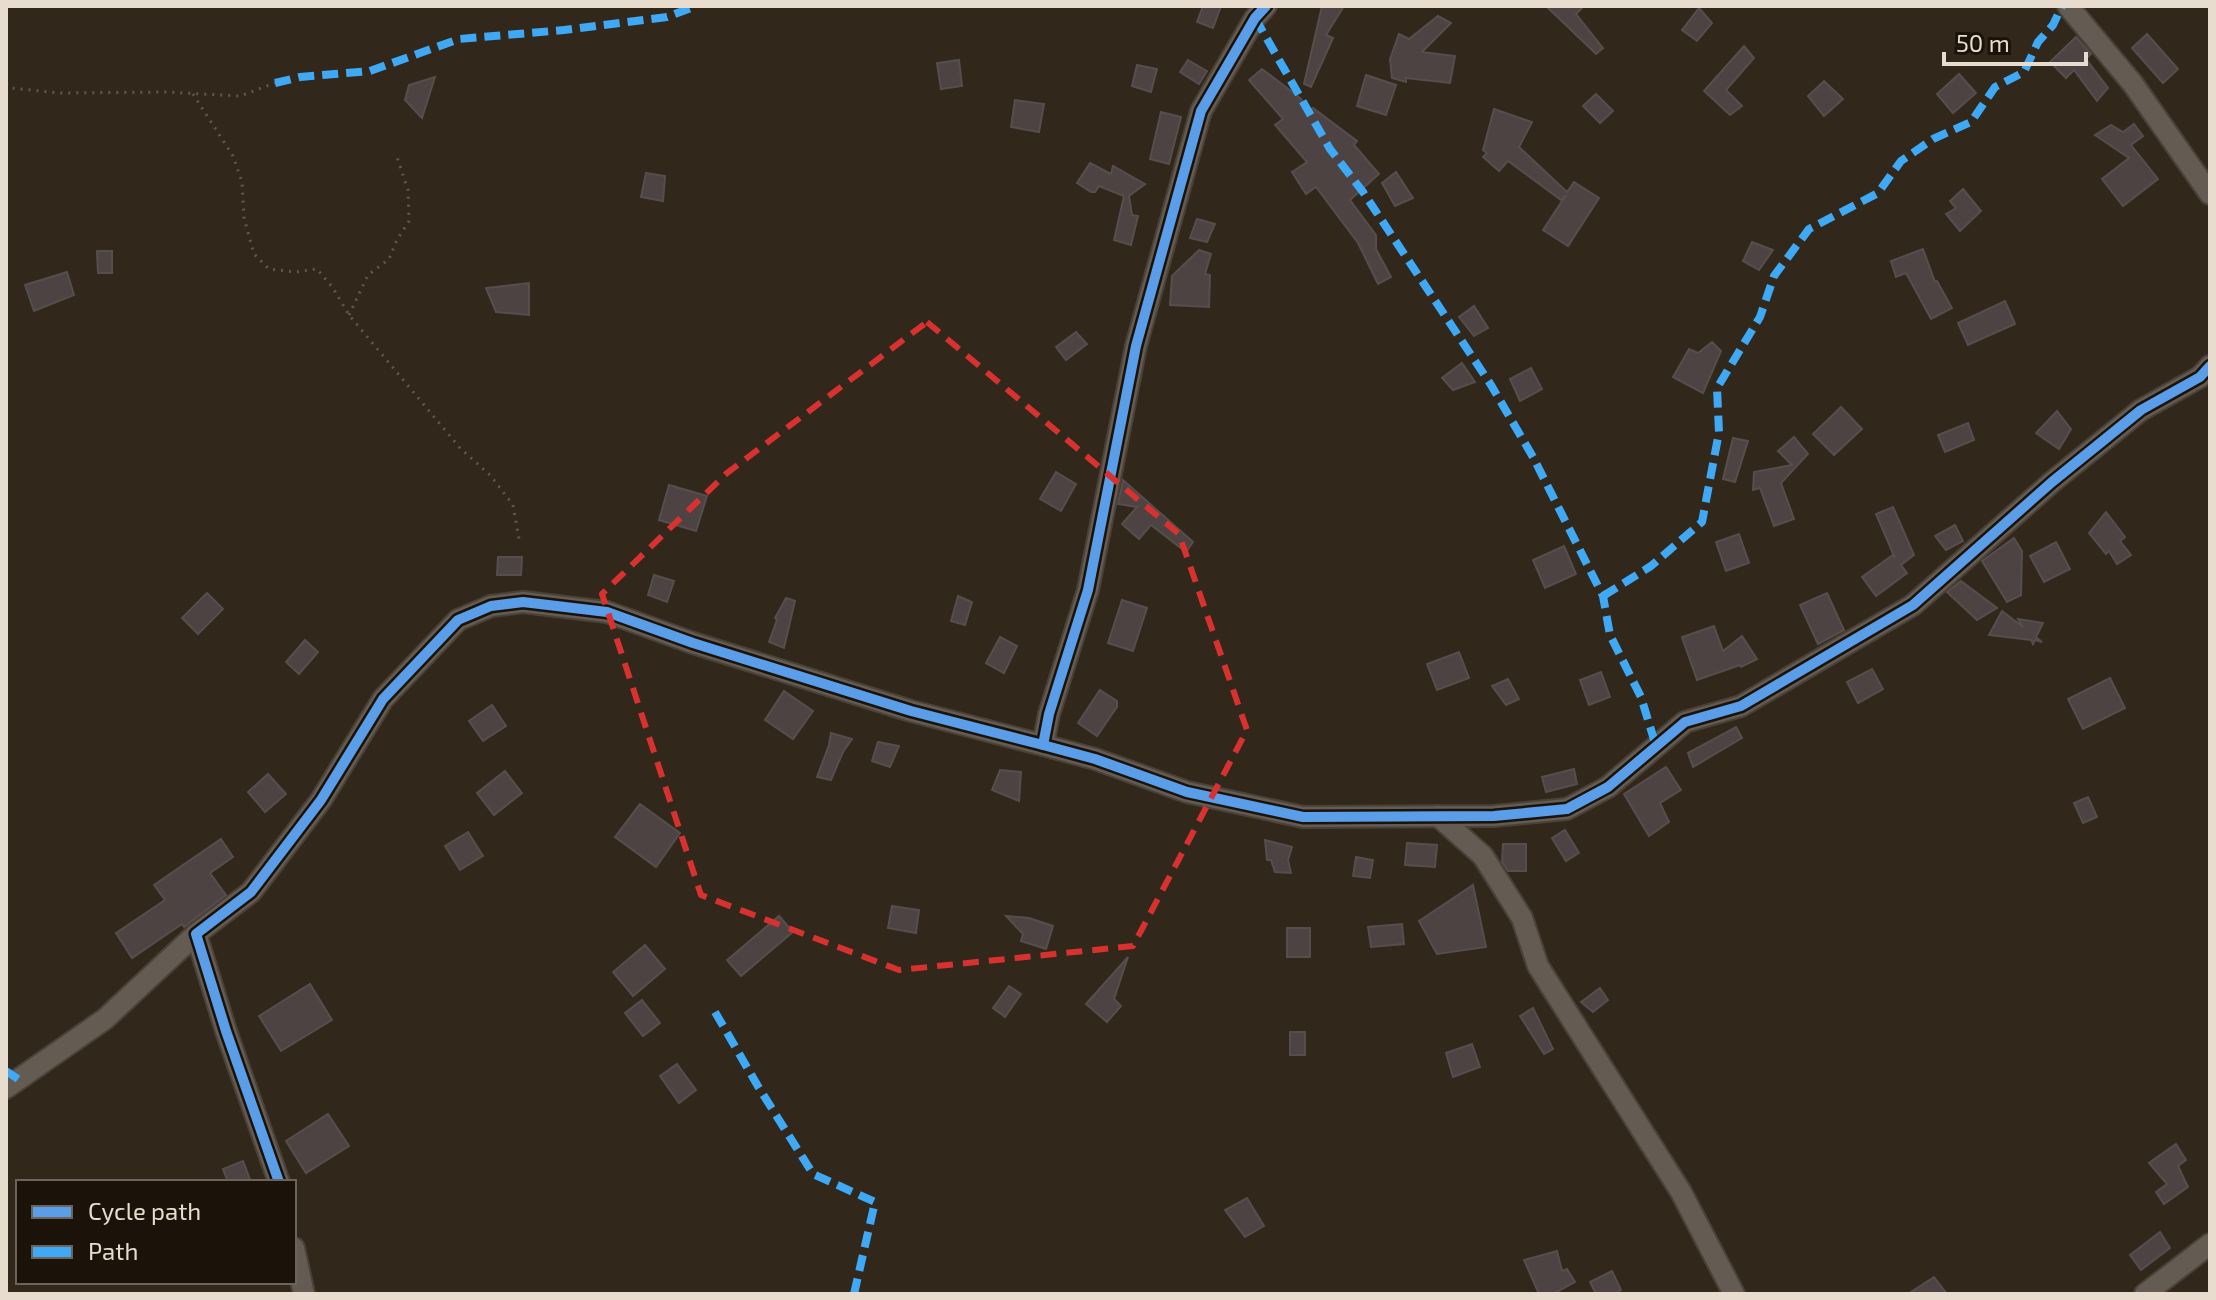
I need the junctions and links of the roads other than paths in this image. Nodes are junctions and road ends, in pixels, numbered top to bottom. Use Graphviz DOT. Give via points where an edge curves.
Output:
graph roads {
  1 [pos="2068,6"];
  2 [pos="1256,10"];
  3 [pos="2210,194"];
  4 [pos="2210,366"];
  5 [pos="1043,745"];
  6 [pos="1438,816"];
  7 [pos="196,934"];
  8 [pos="6,1088"];
  9 [pos="278,1180"];
  10 [pos="2210,1244"];
  11 [pos="296,1257"];
  12 [pos="304,1294"];
  13 [pos="1734,1294"];
  14 [pos="2145,1294"];
  1 -- 3 [label="street" via="2133,84"];
  2 -- 5 [label="street" via="1201,111 1136,346 1088,590"];
  4 -- 6 [label="street" via="2141,410 1913,605 1741,706 1685,722 1608,787 1567,809"];
  5 -- 6 [label="street" via="1187,792 1303,817"];
  5 -- 7 [label="street" via="911,711 607,612 523,602 491,606 458,620 383,699 321,800 251,892"];
  6 -- 13 [label="street" via="1483,856 1522,918 1538,966 1681,1192"];
  7 -- 8 [label="street" via="105,1019"];
  7 -- 9 [label="street"];
  10 -- 14 [label="street"];
  11 -- 12 [label="street"];
}
